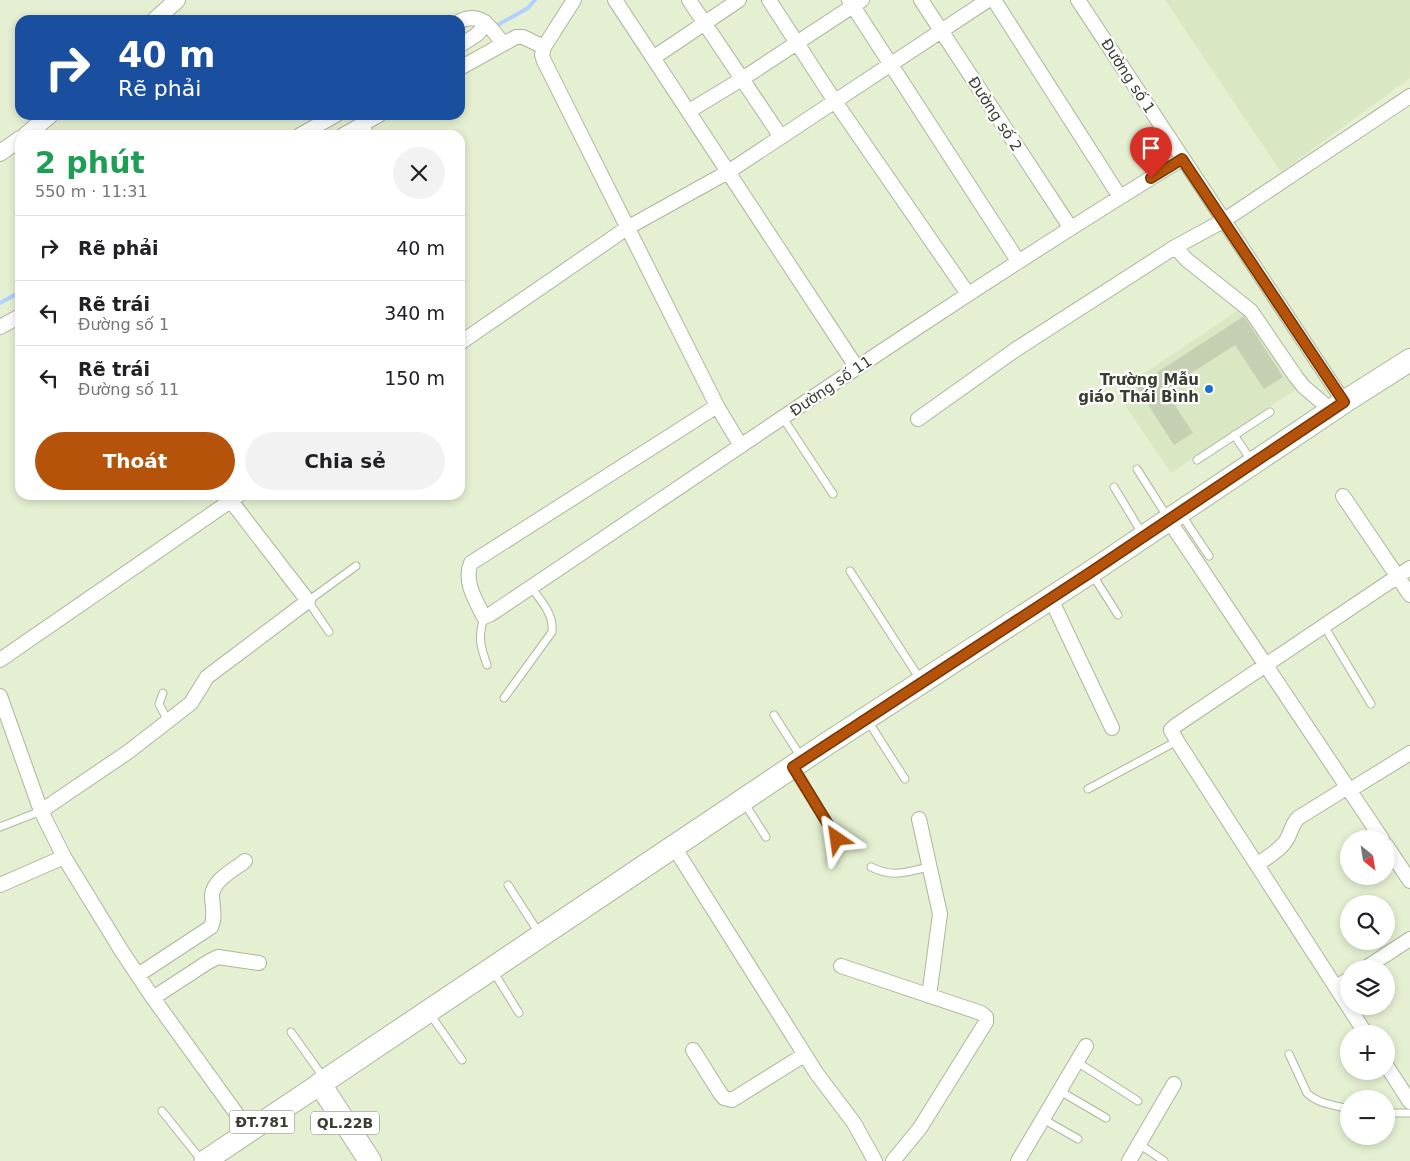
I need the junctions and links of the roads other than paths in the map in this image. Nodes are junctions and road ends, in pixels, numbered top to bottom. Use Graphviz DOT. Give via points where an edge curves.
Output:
graph roads {
  1 [pos="176,0"];
  2 [pos="574,0"];
  3 [pos="614,0"];
  4 [pos="689,0"];
  5 [pos="739,0"];
  6 [pos="769,0"];
  7 [pos="921,0"];
  8 [pos="988,0"];
  9 [pos="994,0"];
  10 [pos="1078,0"];
  11 [pos="855,2"];
  12 [pos="160,15"];
  13 [pos="465,18"];
  14 [pos="705,23"];
  15 [pos="941,30"];
  16 [pos="494,32"];
  17 [pos="465,42"];
  18 [pos="796,44"];
  19 [pos="544,47"];
  20 [pos="653,58"];
  21 [pos="465,63"];
  22 [pos="890,64"];
  23 [pos="742,79"];
  24 [pos="1410,96"];
  25 [pos="834,100"];
  26 [pos="689,111"];
  27 [pos="44,120"];
  28 [pos="327,120"];
  29 [pos="32,130"];
  30 [pos="309,130"];
  31 [pos="781,137"];
  32 [pos="15,142"];
  33 [pos="0,153"];
  34 [pos="1182,159"];
  35 [pos="728,172"];
  36 [pos="1120,197"];
  37 [pos="1223,221"];
  38 [pos="1070,227"];
  39 [pos="627,228"];
  40 [pos="1175,247"];
  41 [pos="1018,262"];
  42 [pos="968,294"];
  43 [pos="15,319"];
  44 [pos="0,327"];
  45 [pos="465,340"];
  46 [pos="1410,360"];
  47 [pos="857,368"];
  48 [pos="717,406"];
  49 [pos="1338,406"];
  50 [pos="1270,412"];
  51 [pos="783,418"];
  52 [pos="918,419"];
  53 [pos="1234,435"];
  54 [pos="741,446"];
  55 [pos="1197,460"];
  56 [pos="1252,463"];
  57 [pos="1137,470"];
  58 [pos="1114,487"];
  59 [pos="833,494"];
  60 [pos="1342,496"];
  61 [pos="232,500"];
  62 [pos="236,500"];
  63 [pos="1174,515"];
  64 [pos="1143,535"];
  65 [pos="1209,556"];
  66 [pos="356,566"];
  67 [pos="1410,568"];
  68 [pos="850,571"];
  69 [pos="1091,572"];
  70 [pos="1398,576"];
  71 [pos="531,587"];
  72 [pos="1410,595"];
  73 [pos="1050,597"];
  74 [pos="308,601"];
  75 [pos="1118,615"];
  76 [pos="484,617"];
  77 [pos="1324,626"];
  78 [pos="329,632"];
  79 [pos="0,660"];
  80 [pos="487,665"];
  81 [pos="1266,665"];
  82 [pos="921,682"];
  83 [pos="163,693"];
  84 [pos="0,696"];
  85 [pos="504,698"];
  86 [pos="1371,704"];
  87 [pos="774,715"];
  88 [pos="866,718"];
  89 [pos="168,721"];
  90 [pos="1112,728"];
  91 [pos="1177,741"];
  92 [pos="1410,753"];
  93 [pos="798,763"];
  94 [pos="905,780"];
  95 [pos="1088,789"];
  96 [pos="1349,789"];
  97 [pos="743,800"];
  98 [pos="41,811"];
  99 [pos="919,819"];
  100 [pos="0,827"];
  101 [pos="1376,830"];
  102 [pos="766,838"];
  103 [pos="837,839"];
  104 [pos="674,847"];
  105 [pos="64,857"];
  106 [pos="1395,858"];
  107 [pos="245,861"];
  108 [pos="1257,865"];
  109 [pos="929,866"];
  110 [pos="871,867"];
  111 [pos="1410,881"];
  112 [pos="0,885"];
  113 [pos="508,885"];
  114 [pos="541,936"];
  115 [pos="1410,938"];
  116 [pos="1377,960"];
  117 [pos="259,963"];
  118 [pos="841,966"];
  119 [pos="492,969"];
  120 [pos="138,975"];
  121 [pos="1340,984"];
  122 [pos="1336,987"];
  123 [pos="929,996"];
  124 [pos="153,998"];
  125 [pos="428,1012"];
  126 [pos="519,1013"];
  127 [pos="1360,1025"];
  128 [pos="291,1032"];
  129 [pos="1086,1046"];
  130 [pos="693,1050"];
  131 [pos="1289,1054"];
  132 [pos="804,1055"];
  133 [pos="462,1060"];
  134 [pos="1077,1062"];
  135 [pos="1395,1079"];
  136 [pos="322,1082"];
  137 [pos="1174,1084"];
  138 [pos="1060,1090"];
  139 [pos="1138,1101"];
  140 [pos="1410,1102"];
  141 [pos="1340,1107"];
  142 [pos="162,1111"];
  143 [pos="1395,1113"];
  144 [pos="1410,1113"];
  145 [pos="1106,1118"];
  146 [pos="1043,1119"];
  147 [pos="249,1131"];
  148 [pos="1078,1139"];
  149 [pos="1139,1144"];
  150 [pos="204,1161"];
  151 [pos="370,1161"];
  152 [pos="875,1161"];
  153 [pos="893,1161"];
  154 [pos="1018,1161"];
  155 [pos="1129,1161"];
  156 [pos="1164,1161"];
  1 -- 12 [label="street"];
  2 -- 19 [label="street"];
  3 -- 20 [label="street"];
  4 -- 14 [label="street"];
  5 -- 14 [label="street"];
  6 -- 18 [label="street"];
  7 -- 15 [label="street, Đường số 2"];
  8 -- 15 [label="street"];
  9 -- 36 [label="street"];
  10 -- 34 [label="street, Đường số 1"];
  11 -- 18 [label="street"];
  11 -- 22 [label="street"];
  13 -- 16 [label="street" via="476,19"];
  14 -- 20 [label="street"];
  14 -- 23 [label="street"];
  15 -- 22 [label="street"];
  15 -- 38 [label="street, Đường số 2"];
  16 -- 17 [label="street" via="483,29"];
  16 -- 19 [label="street" via="520,36"];
  16 -- 21 [label="street"];
  18 -- 23 [label="street"];
  18 -- 25 [label="street"];
  19 -- 39 [label="street" via="542,55 550,75"];
  20 -- 26 [label="street"];
  22 -- 25 [label="street"];
  22 -- 41 [label="street"];
  23 -- 26 [label="street"];
  23 -- 31 [label="street"];
  24 -- 37 [label="street"];
  25 -- 31 [label="street"];
  25 -- 42 [label="street"];
  26 -- 35 [label="street"];
  27 -- 29 [label="street"];
  28 -- 30 [label="street"];
  31 -- 35 [label="street"];
  32 -- 33 [label="street"];
  34 -- 36 [label="street, Đường số 11"];
  34 -- 37 [label="street, Đường số 1"];
  35 -- 39 [label="street"];
  35 -- 47 [label="street"];
  36 -- 38 [label="street, Đường số 11"];
  37 -- 40 [label="street"];
  37 -- 49 [label="street, Đường số 1"];
  38 -- 41 [label="street, Đường số 11"];
  39 -- 45 [label="street"];
  39 -- 48 [label="street"];
  40 -- 49 [label="street" via="1251,311 1304,387"];
  40 -- 52 [label="street" via="1015,350"];
  41 -- 42 [label="street, Đường số 11"];
  42 -- 47 [label="street, Đường số 11"];
  43 -- 44 [label="street"];
  46 -- 49 [label="highway"];
  47 -- 51 [label="street, Đường số 11"];
  48 -- 54 [label="street"];
  48 -- 76 [label="street" via="471,563 468,579"];
  49 -- 56 [label="highway"];
  50 -- 53 [label="lane"];
  51 -- 54 [label="street, Đường số 11"];
  51 -- 59 [label="lane"];
  53 -- 55 [label="lane"];
  53 -- 56 [label="lane"];
  54 -- 71 [label="street, Đường số 11"];
  56 -- 63 [label="highway"];
  57 -- 63 [label="lane"];
  58 -- 64 [label="lane"];
  60 -- 70 [label="street"];
  61 -- 79 [label="street"];
  62 -- 74 [label="street"];
  63 -- 64 [label="highway"];
  63 -- 65 [label="lane"];
  63 -- 81 [label="street"];
  64 -- 69 [label="highway"];
  66 -- 74 [label="lane"];
  67 -- 70 [label="street"];
  68 -- 82 [label="lane"];
  69 -- 73 [label="highway"];
  69 -- 75 [label="lane"];
  70 -- 72 [label="street"];
  70 -- 77 [label="street"];
  71 -- 76 [label="street, Đường số 11"];
  71 -- 85 [label="lane" via="547,610 553,623 552,632"];
  73 -- 82 [label="highway"];
  73 -- 90 [label="street"];
  74 -- 78 [label="lane"];
  74 -- 89 [label="street" via="207,677 191,703"];
  76 -- 80 [label="lane" via="480,634"];
  77 -- 81 [label="street"];
  77 -- 86 [label="lane"];
  81 -- 91 [label="street" via="1174,726 1171,730"];
  81 -- 96 [label="street"];
  82 -- 88 [label="highway"];
  83 -- 89 [label="lane" via="159,704"];
  84 -- 98 [label="street"];
  87 -- 93 [label="lane"];
  88 -- 93 [label="highway"];
  88 -- 94 [label="lane"];
  89 -- 98 [label="street"];
  91 -- 95 [label="lane"];
  91 -- 108 [label="street"];
  92 -- 96 [label="street"];
  93 -- 97 [label="highway"];
  93 -- 103 [label="lane"];
  96 -- 101 [label="street"];
  96 -- 108 [label="street" via="1298,818 1283,845"];
  97 -- 102 [label="lane"];
  97 -- 104 [label="highway"];
  98 -- 100 [label="lane"];
  98 -- 105 [label="street"];
  99 -- 109 [label="street"];
  104 -- 114 [label="highway"];
  104 -- 132 [label="street"];
  105 -- 112 [label="street"];
  105 -- 120 [label="street"];
  106 -- 111 [label="street"];
  107 -- 120 [label="street" via="219,881 212,892 214,920 211,927"];
  108 -- 122 [label="street"];
  109 -- 110 [label="lane" via="895,874"];
  109 -- 123 [label="street" via="940,914"];
  113 -- 114 [label="lane"];
  114 -- 119 [label="highway"];
  115 -- 116 [label="street"];
  117 -- 124 [label="street" via="218,957"];
  118 -- 123 [label="street"];
  119 -- 125 [label="highway"];
  119 -- 126 [label="lane"];
  120 -- 124 [label="street"];
  121 -- 122 [label="street"];
  122 -- 127 [label="street"];
  123 -- 153 [label="street" via="981,1013 986,1022 920,1128"];
  124 -- 147 [label="street"];
  125 -- 133 [label="lane"];
  125 -- 136 [label="highway"];
  128 -- 136 [label="lane"];
  129 -- 134 [label="street"];
  130 -- 132 [label="street" via="720,1093 732,1100"];
  131 -- 141 [label="lane" via="1307,1093 1320,1102"];
  132 -- 152 [label="street" via="854,1123"];
  134 -- 138 [label="street"];
  134 -- 139 [label="lane"];
  135 -- 140 [label="street"];
  136 -- 147 [label="main road, ĐT.781"];
  136 -- 151 [label="highway, QL.22B"];
  137 -- 149 [label="street"];
  138 -- 145 [label="lane"];
  138 -- 146 [label="street"];
  142 -- 150 [label="lane"];
  143 -- 144 [label="lane"];
  146 -- 148 [label="lane"];
  146 -- 154 [label="street"];
  147 -- 150 [label="main road, ĐT.781"];
  149 -- 155 [label="street"];
  149 -- 156 [label="lane"];
}
